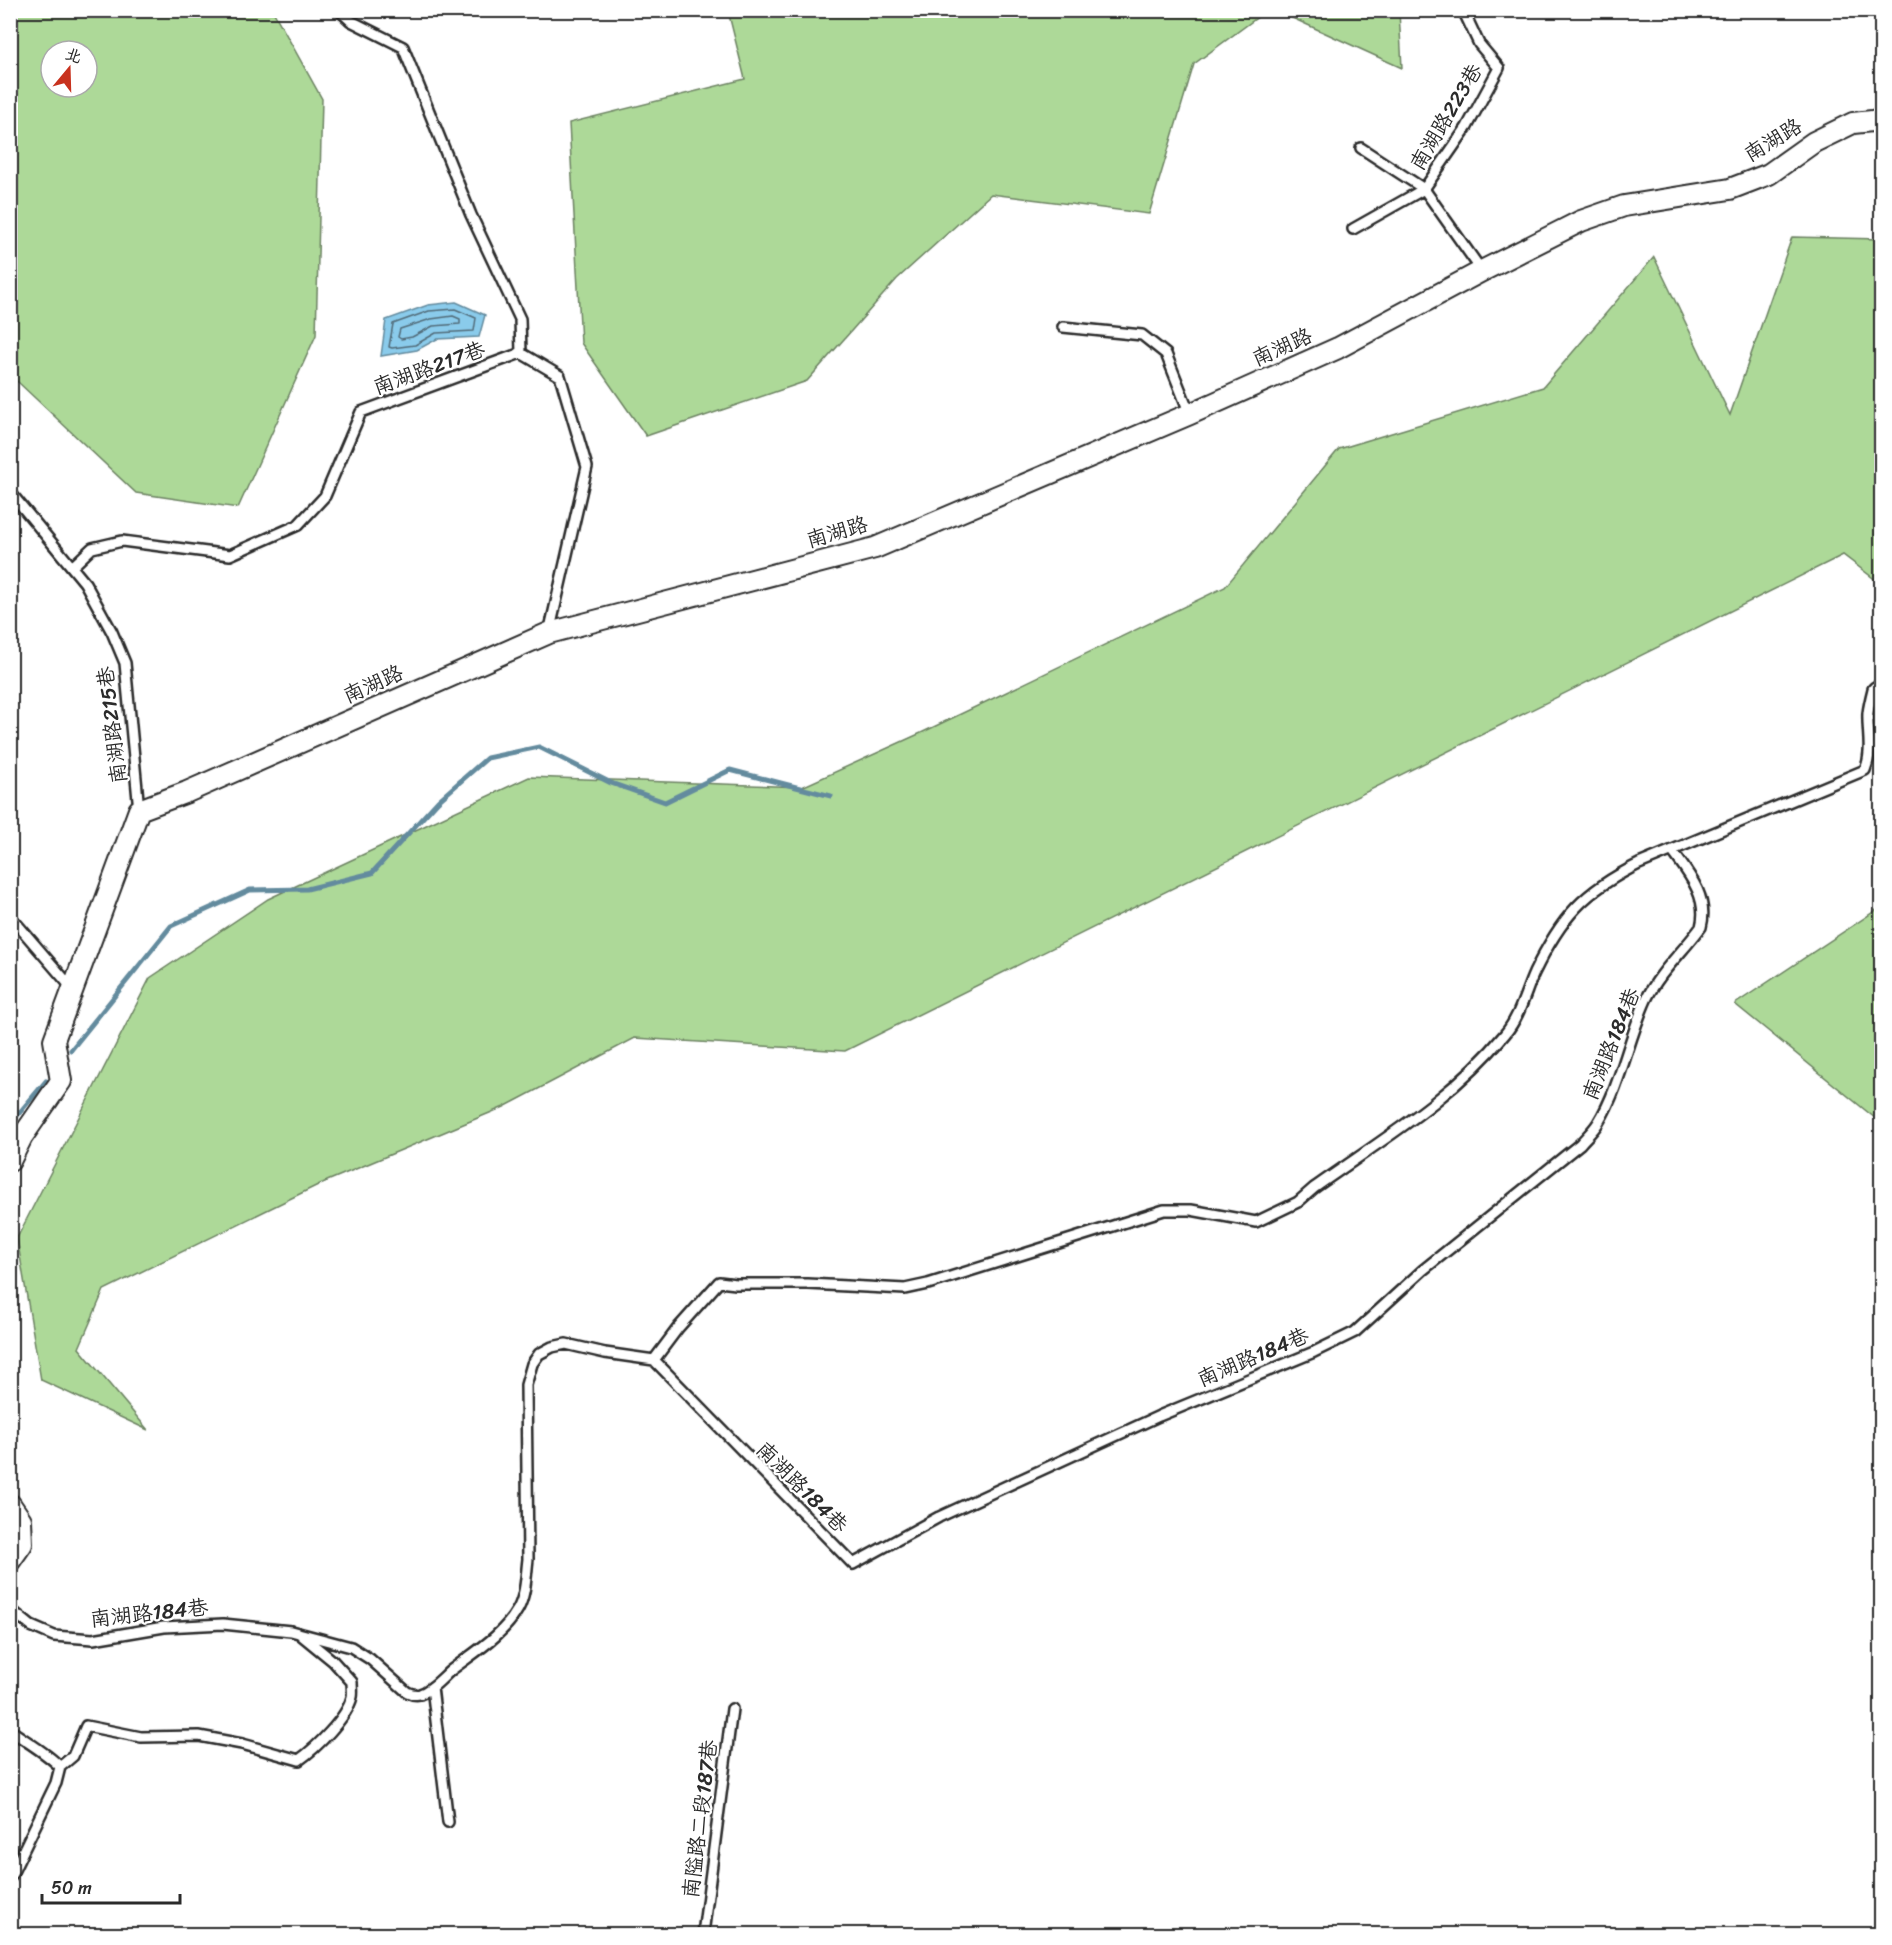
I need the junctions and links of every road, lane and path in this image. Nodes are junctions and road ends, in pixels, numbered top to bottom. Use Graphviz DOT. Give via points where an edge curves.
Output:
graph roads {
  1 [pos="339,10"];
  2 [pos="1463,10"];
  3 [pos="1881,120"];
  4 [pos="1360,148"];
  5 [pos="1424,189"];
  6 [pos="1353,229"];
  7 [pos="1482,271"];
  8 [pos="1063,327"];
  9 [pos="521,353"];
  10 [pos="1190,414"];
  11 [pos="10,492"];
  12 [pos="72,567"];
  13 [pos="549,633"];
  14 [pos="1881,690"];
  15 [pos="139,810"];
  16 [pos="1673,852"];
  17 [pos="10,916"];
  18 [pos="72,988"];
  19 [pos="10,1161"];
  20 [pos="654,1360"];
  21 [pos="10,1504"];
  22 [pos="10,1561"];
  23 [pos="10,1609"];
  24 [pos="298,1633"];
  25 [pos="432,1687"];
  26 [pos="732,1708"];
  27 [pos="10,1730"];
  28 [pos="60,1767"];
  29 [pos="448,1822"];
  30 [pos="10,1878"];
  31 [pos="703,1935"];
  1 -- 9 [label="lane" via="351,21 403,47 471,215 520,319"];
  2 -- 5 [label="lane, 南湖路223巷" via="1479,44 1499,68 1467,127"];
  3 -- 7 [label="street, 南湖路" via="1853,123 1814,142 1769,174 1730,189 1624,206 1581,221"];
  4 -- 5 [label="lane"];
  5 -- 6 [label="lane"];
  5 -- 7 [label="lane, 南湖路223巷"];
  7 -- 10 [label="street, 南湖路" via="1338,348"];
  8 -- 10 [label="lane" via="1142,335 1166,354"];
  9 -- 12 [label="lane, 南湖路217巷" via="361,412 325,496 298,525 230,555 122,541 92,548"];
  9 -- 13 [label="lane" via="560,376 587,467"];
  10 -- 13 [label="street, 南湖路" via="875,548"];
  11 -- 12 [label="lane, 南湖路215巷"];
  12 -- 15 [label="lane, 南湖路215巷" via="112,632 125,663"];
  13 -- 15 [label="street, 南湖路"];
  14 -- 16 [label="lane" via="1873,689 1868,714 1870,738 1865,770"];
  15 -- 18 [label="street"];
  16 -- 20 [label="lane" via="1611,878 1585,897 1555,933 1507,1032 1473,1070 1424,1110 1280,1212 1256,1222 1191,1210 1164,1210 905,1289 719,1282"];
  16 -- 20 [label="lane, 南湖路184巷" via="1703,902 1704,917 1701,927 1652,989 1608,1105 1596,1125 1580,1144 1423,1270 1355,1332 939,1517 853,1564"];
  17 -- 18 [label="lane"];
  18 -- 19 [label="street" via="54,1040 61,1081"];
  20 -- 25 [label="lane" via="566,1344 539,1354 532,1364 526,1385 528,1559 522,1597 512,1618 490,1641"];
  21 -- 22 [label="street" via="21,1520 22,1544"];
  23 -- 24 [label="lane, 南湖路184巷" via="31,1626 54,1636 93,1639 164,1627 224,1624"];
  24 -- 25 [label="lane, 南湖路184巷" via="351,1647 414,1695"];
  24 -- 28 [label="lane" via="352,1682 352,1697 336,1724 314,1749 298,1760 199,1736 141,1737 86,1726 73,1756"];
  25 -- 29 [label="lane"];
  26 -- 31 [label="lane, 南隘路二段187巷"];
  27 -- 28 [label="lane"];
  28 -- 30 [label="lane"];
}
